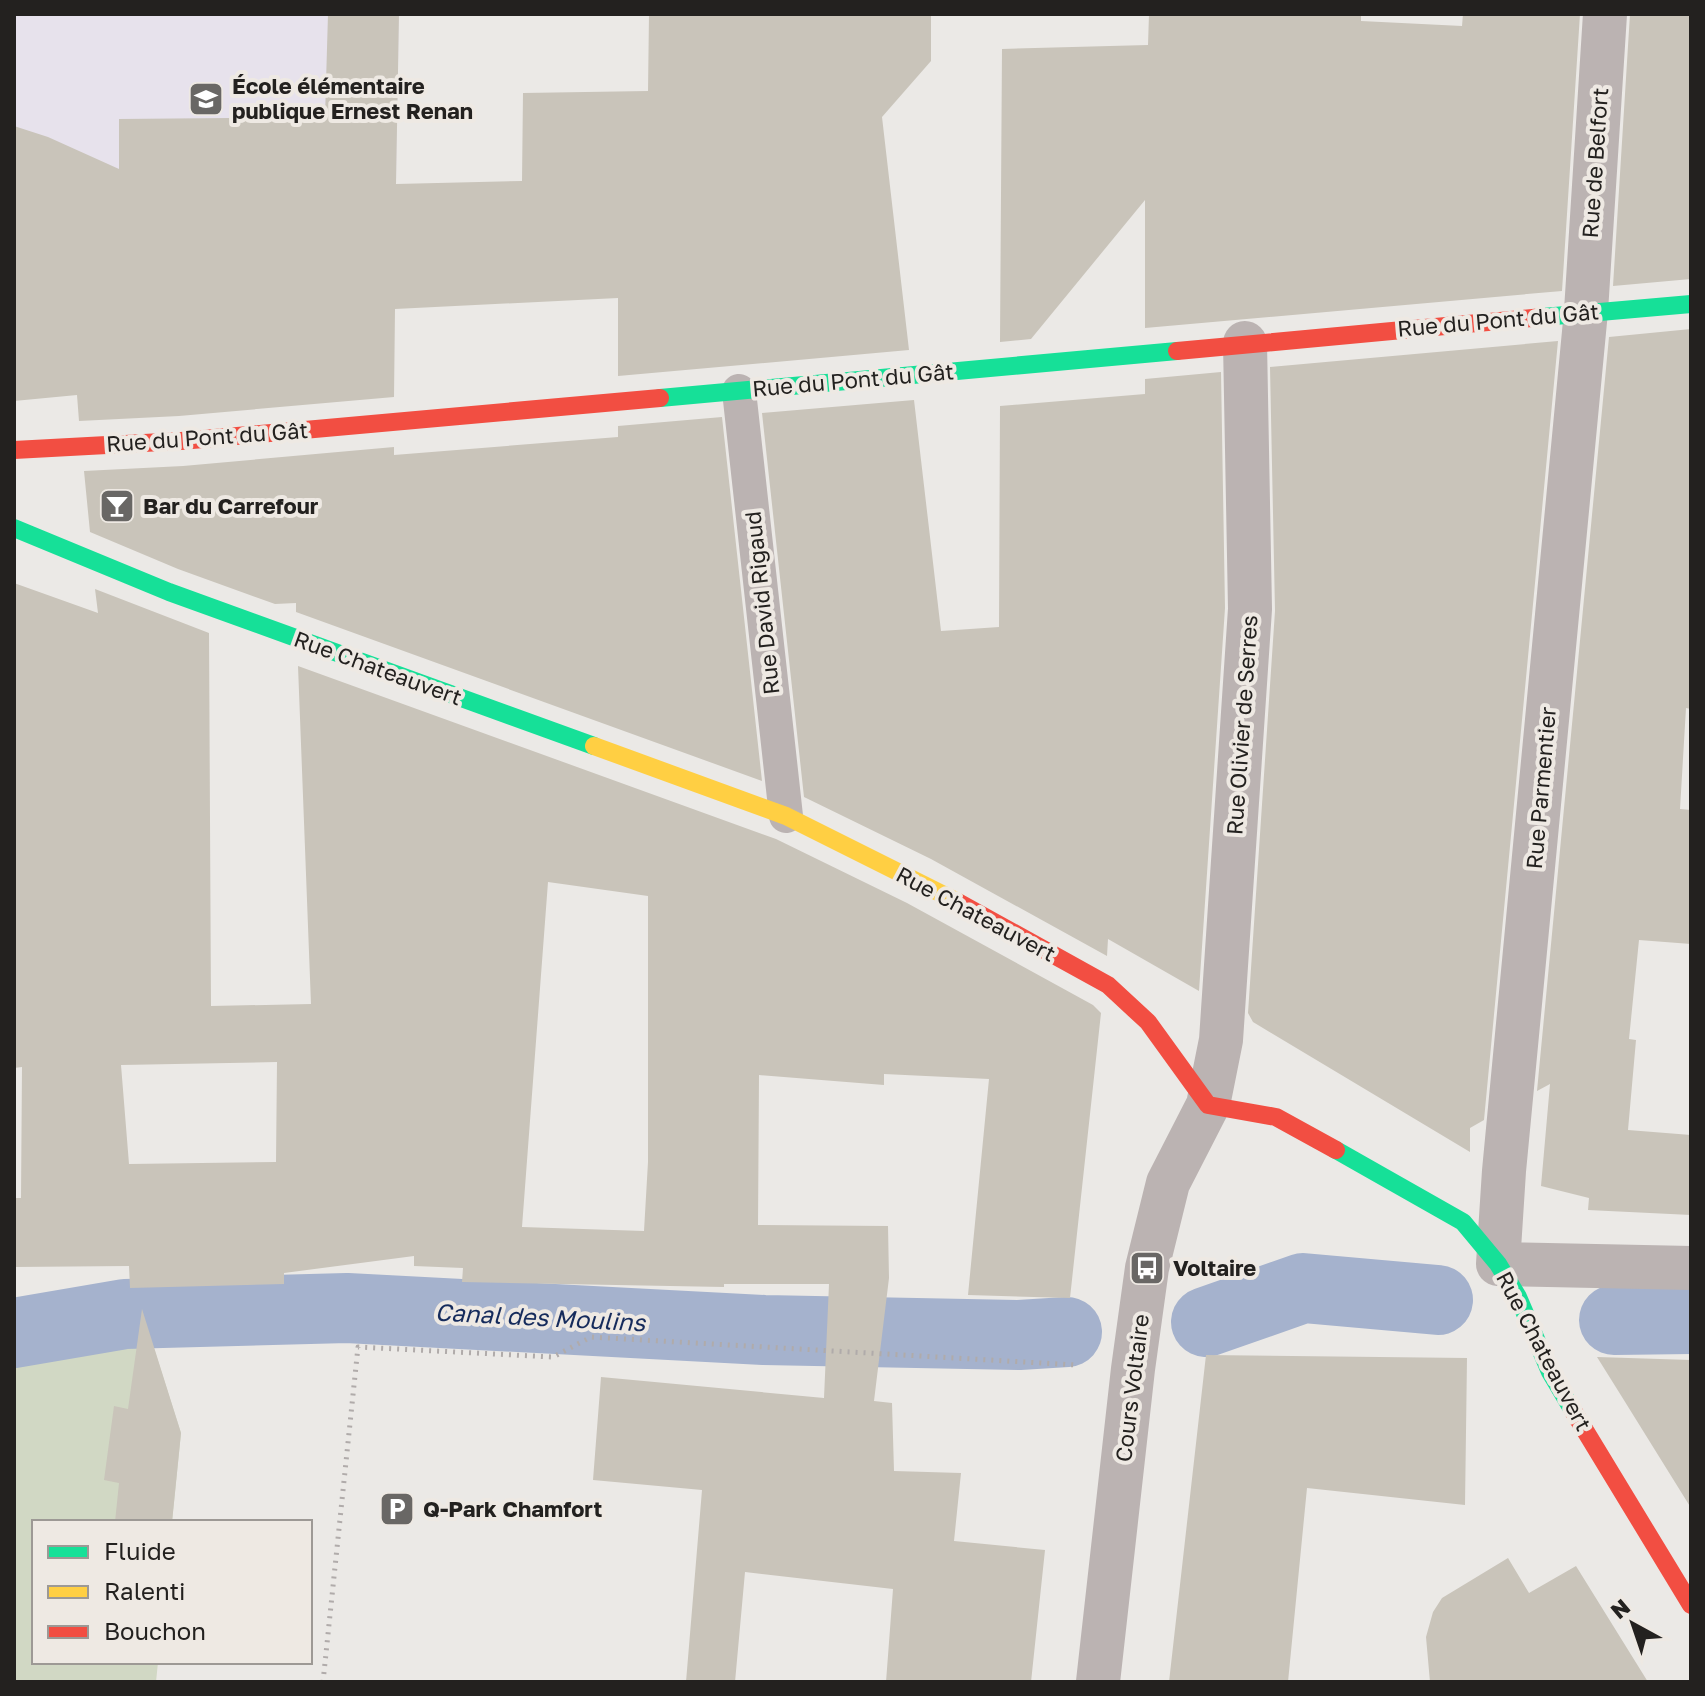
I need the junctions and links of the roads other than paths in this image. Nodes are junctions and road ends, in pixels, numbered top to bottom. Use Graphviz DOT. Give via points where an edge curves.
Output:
graph roads {
  1 [pos="1605,14"];
  2 [pos="1691,304"];
  3 [pos="1586,311"];
  4 [pos="1245,343"];
  5 [pos="739,391"];
  6 [pos="14,450"];
  7 [pos="14,528"];
  8 [pos="786,816"];
  9 [pos="1208,1105"];
  10 [pos="1498,1264"];
  11 [pos="1691,1268"];
  12 [pos="1691,1605"];
  13 [pos="1098,1682"];
  1 -- 3 [label="street, Rue de Belfort"];
  2 -- 3 [label="street, Rue du Pont du Gât"];
  3 -- 4 [label="street, Rue du Pont du Gât"];
  3 -- 10 [label="street, Rue Parmentier"];
  4 -- 5 [label="street, Rue du Pont du Gât"];
  4 -- 9 [label="street, Rue Olivier de Serres" via="1250,609 1221,1040"];
  5 -- 6 [label="street, Rue du Pont du Gât" via="181,441"];
  5 -- 8 [label="lane, Rue David Rigaud"];
  7 -- 8 [label="street, Rue Chateauvert" via="169,592"];
  8 -- 9 [label="street, Rue Chateauvert" via="919,881 1108,985 1148,1022"];
  9 -- 10 [label="street, Rue Chateauvert" via="1276,1117 1381,1174 1463,1222"];
  9 -- 13 [label="street, Cours Voltaire" via="1168,1183 1147,1268"];
  10 -- 11 [label="street"];
  10 -- 12 [label="street, Rue Chateauvert" via="1550,1372"];
}
